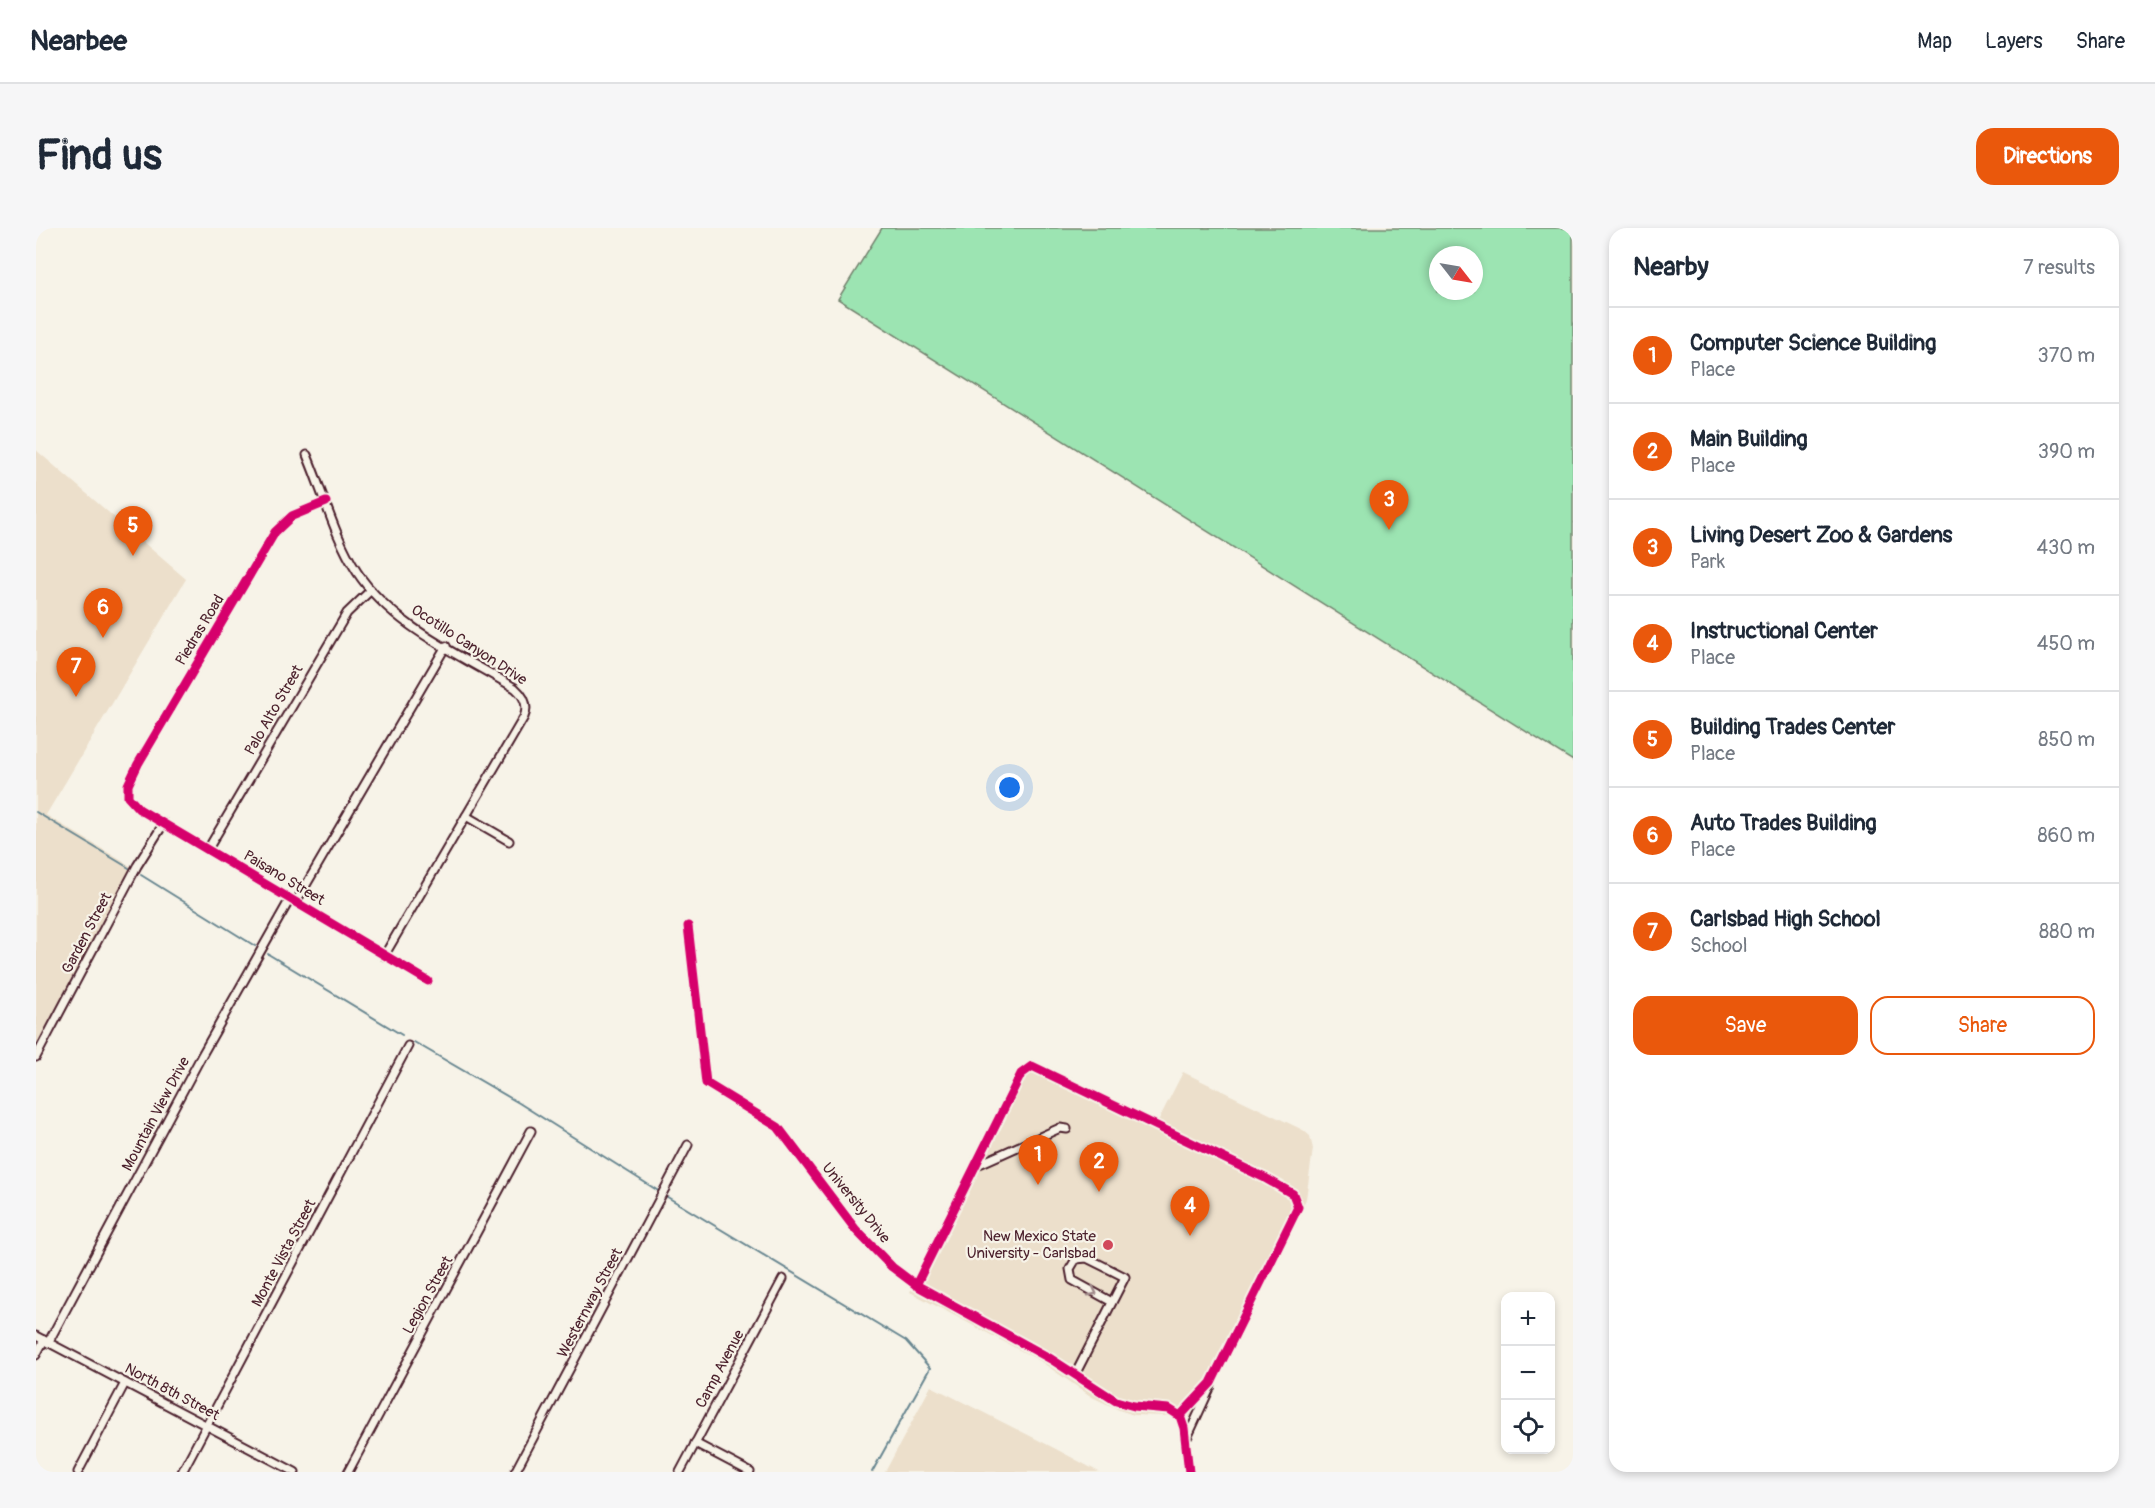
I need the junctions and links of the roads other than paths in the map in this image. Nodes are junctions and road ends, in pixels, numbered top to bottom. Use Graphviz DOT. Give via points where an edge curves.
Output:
graph roads {
  1 [pos="307,455"];
  2 [pos="326,502"];
  3 [pos="371,590"];
  4 [pos="446,646"];
  5 [pos="128,797"];
  6 [pos="466,816"];
  7 [pos="164,823"];
  8 [pos="509,841"];
  9 [pos="208,849"];
  10 [pos="293,901"];
  11 [pos="688,926"];
  12 [pos="384,956"];
  13 [pos="428,981"];
  14 [pos="408,1046"];
  15 [pos="36,1057"];
  16 [pos="1067,1129"];
  17 [pos="531,1131"];
  18 [pos="688,1145"];
  19 [pos="975,1166"];
  20 [pos="783,1279"];
  21 [pos="916,1285"];
  22 [pos="1112,1302"];
  23 [pos="36,1336"];
  24 [pos="46,1342"];
  25 [pos="36,1355"];
  26 [pos="1075,1375"];
  27 [pos="125,1383"];
  28 [pos="1211,1383"];
  29 [pos="1180,1416"];
  30 [pos="207,1426"];
  31 [pos="1186,1440"];
  32 [pos="695,1443"];
  33 [pos="78,1472"];
  34 [pos="182,1472"];
  35 [pos="295,1472"];
  36 [pos="348,1472"];
  37 [pos="515,1472"];
  38 [pos="680,1472"];
  39 [pos="750,1472"];
  40 [pos="1189,1472"];
  1 -- 2 [label="street, Ocotillo Canyon Drive"];
  2 -- 3 [label="street, Ocotillo Canyon Drive" via="352,563"];
  2 -- 5 [label="street, Piedras Road" via="292,516 275,532 138,764 128,785"];
  3 -- 4 [label="street, Ocotillo Canyon Drive" via="407,622"];
  3 -- 9 [label="street, Palo Alto Street" via="347,613"];
  4 -- 6 [label="street, Ocotillo Canyon Drive" via="514,688 526,705 524,717"];
  4 -- 10 [label="street, Mountain View Drive"];
  5 -- 7 [label="street, Paisano Street"];
  6 -- 8 [label="street"];
  6 -- 12 [label="street, Ocotillo Canyon Drive"];
  7 -- 9 [label="street, Paisano Street"];
  7 -- 15 [label="street, Garden Street" via="137,866"];
  9 -- 10 [label="street, Paisano Street"];
  10 -- 12 [label="street, Paisano Street"];
  10 -- 24 [label="street, Mountain View Drive" via="202,1054"];
  11 -- 21 [label="street, University Drive" via="706,1083 778,1126 856,1230"];
  12 -- 13 [label="street, Paisano Street"];
  14 -- 30 [label="street, Monte Vista Street"];
  16 -- 19 [label="street" via="1060,1128"];
  17 -- 36 [label="street, Legion Street"];
  18 -- 37 [label="street, Westernway Street"];
  19 -- 21 [label="street"];
  19 -- 28 [label="street" via="1021,1074 1032,1066 1293,1194 1298,1207"];
  20 -- 32 [label="street, Camp Avenue"];
  21 -- 26 [label="street, University Drive"];
  22 -- 22 [label="street, one-way" via="1125,1277 1081,1257 1073,1264 1072,1280"];
  22 -- 26 [label="street"];
  23 -- 24 [label="street, North 8th Street"];
  24 -- 25 [label="street, Mountain View Drive"];
  24 -- 27 [label="street, North 8th Street"];
  26 -- 29 [label="street, University Drive" via="1124,1404 1169,1409"];
  27 -- 30 [label="street, North 8th Street"];
  27 -- 33 [label="street"];
  28 -- 29 [label="street"];
  28 -- 31 [label="street"];
  29 -- 31 [label="street"];
  30 -- 34 [label="street, Monte Vista Street"];
  30 -- 35 [label="street, North 8th Street"];
  31 -- 40 [label="street"];
  32 -- 38 [label="street, Camp Avenue"];
  32 -- 39 [label="street"];
}
